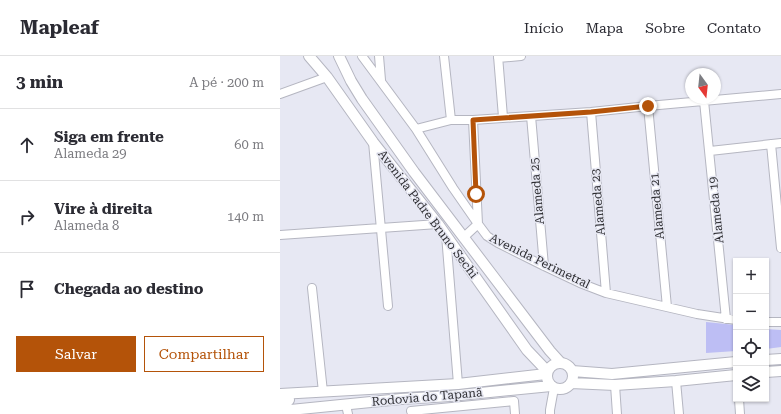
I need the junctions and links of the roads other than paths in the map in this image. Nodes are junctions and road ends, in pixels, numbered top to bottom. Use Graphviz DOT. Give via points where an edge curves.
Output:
graph roads {
  1 [pos="309,56"];
  2 [pos="338,56"];
  3 [pos="362,56"];
  4 [pos="379,56"];
  5 [pos="444,56"];
  6 [pos="522,56"];
  7 [pos="498,57"];
  8 [pos="327,77"];
  9 [pos="380,80"];
  10 [pos="280,94"];
  11 [pos="781,94"];
  12 [pos="721,99"];
  13 [pos="685,103"];
  14 [pos="704,104"];
  15 [pos="648,106"];
  16 [pos="591,112"];
  17 [pos="531,116"];
  18 [pos="503,117"];
  19 [pos="451,120"];
  20 [pos="473,120"];
  21 [pos="416,128"];
  22 [pos="373,142"];
  23 [pos="781,143"];
  24 [pos="771,144"];
  25 [pos="710,150"];
  26 [pos="779,203"];
  27 [pos="438,224"];
  28 [pos="478,224"];
  29 [pos="381,228"];
  30 [pos="280,235"];
  31 [pos="446,235"];
  32 [pos="464,237"];
  33 [pos="781,248"];
  34 [pos="544,266"];
  35 [pos="312,288"];
  36 [pos="606,293"];
  37 [pos="388,306"];
  38 [pos="667,307"];
  39 [pos="726,319"];
  40 [pos="733,320"];
  41 [pos="769,322"];
  42 [pos="781,322"];
  43 [pos="781,359"];
  44 [pos="769,360"];
  45 [pos="560,362"];
  46 [pos="733,362"];
  47 [pos="572,371"];
  48 [pos="781,371"];
  49 [pos="769,372"];
  50 [pos="547,373"];
  51 [pos="733,375"];
  52 [pos="676,381"];
  53 [pos="571,383"];
  54 [pos="458,384"];
  55 [pos="615,385"];
  56 [pos="553,387"];
  57 [pos="514,390"];
  58 [pos="323,392"];
  59 [pos="284,394"];
  60 [pos="514,401"];
  61 [pos="739,402"];
  62 [pos="280,404"];
  63 [pos="347,409"];
  64 [pos="280,411"];
  65 [pos="411,411"];
  66 [pos="515,414"];
  67 [pos="550,414"];
  68 [pos="617,414"];
  69 [pos="679,414"];
  70 [pos="740,414"];
  1 -- 8 [label="main road, Avenida Padre Bruno Sechi"];
  2 -- 32 [label="main road, Avenida Padre Bruno Sechi" via="362,99"];
  3 -- 9 [label="street, Avenida Perimetral"];
  4 -- 9 [label="street"];
  5 -- 19 [label="street"];
  6 -- 7 [label="street"];
  7 -- 18 [label="street"];
  8 -- 10 [label="street"];
  8 -- 22 [label="main road, Avenida Padre Bruno Sechi"];
  9 -- 21 [label="street, Avenida Perimetral"];
  11 -- 12 [label="street"];
  13 -- 15 [label="street"];
  14 -- 25 [label="street, Alameda 19"];
  15 -- 16 [label="street"];
  15 -- 38 [label="street, Alameda 21"];
  16 -- 17 [label="street"];
  16 -- 36 [label="street, Alameda 23"];
  17 -- 18 [label="street"];
  17 -- 34 [label="street, Alameda 25"];
  18 -- 20 [label="street"];
  19 -- 20 [label="street"];
  19 -- 21 [label="street"];
  20 -- 28 [label="street"];
  21 -- 28 [label="street, Avenida Perimetral"];
  22 -- 27 [label="main road, Avenida Padre Bruno Sechi"];
  22 -- 29 [label="street"];
  23 -- 24 [label="street"];
  24 -- 25 [label="street"];
  24 -- 26 [label="street"];
  25 -- 39 [label="street, Alameda 19"];
  26 -- 33 [label="street"];
  27 -- 29 [label="street"];
  27 -- 31 [label="main road, Avenida Padre Bruno Sechi"];
  28 -- 32 [label="street"];
  28 -- 34 [label="street, Avenida Perimetral" via="487,236 498,243"];
  29 -- 30 [label="street"];
  29 -- 37 [label="street"];
  31 -- 50 [label="main road, Avenida Padre Bruno Sechi" via="527,350"];
  31 -- 54 [label="street"];
  32 -- 45 [label="main road, Avenida Padre Bruno Sechi"];
  34 -- 36 [label="street, Avenida Perimetral"];
  35 -- 58 [label="street"];
  36 -- 38 [label="street, Avenida Perimetral"];
  38 -- 39 [label="street, Avenida Perimetral"];
  39 -- 40 [label="street, Avenida Perimetral"];
  41 -- 42 [label="street"];
  43 -- 44 [label="main road"];
  45 -- 47 [label="main road" via="568,365"];
  45 -- 50 [label="main road" via="551,365"];
  46 -- 47 [label="main road" via="612,374"];
  47 -- 53 [label="main road"];
  48 -- 49 [label="main road"];
  50 -- 54 [label="main road, Rodovia do Tapanã"];
  50 -- 56 [label="main road" via="548,383"];
  51 -- 52 [label="main road"];
  52 -- 55 [label="main road"];
  52 -- 69 [label="street"];
  53 -- 55 [label="main road"];
  53 -- 56 [label="main road" via="566,388"];
  54 -- 58 [label="main road, Rodovia do Tapanã"];
  55 -- 68 [label="street"];
  56 -- 57 [label="main road, Rodovia do Tapanã"];
  56 -- 67 [label="street"];
  57 -- 60 [label="street"];
  57 -- 63 [label="main road, Rodovia do Tapanã" via="401,399"];
  58 -- 59 [label="main road, Rodovia do Tapanã"];
  59 -- 62 [label="main road" via="289,400"];
  60 -- 65 [label="street"];
  60 -- 66 [label="street"];
  61 -- 70 [label="street"];
  63 -- 64 [label="main road, Rodovia do Tapanã"];
}
